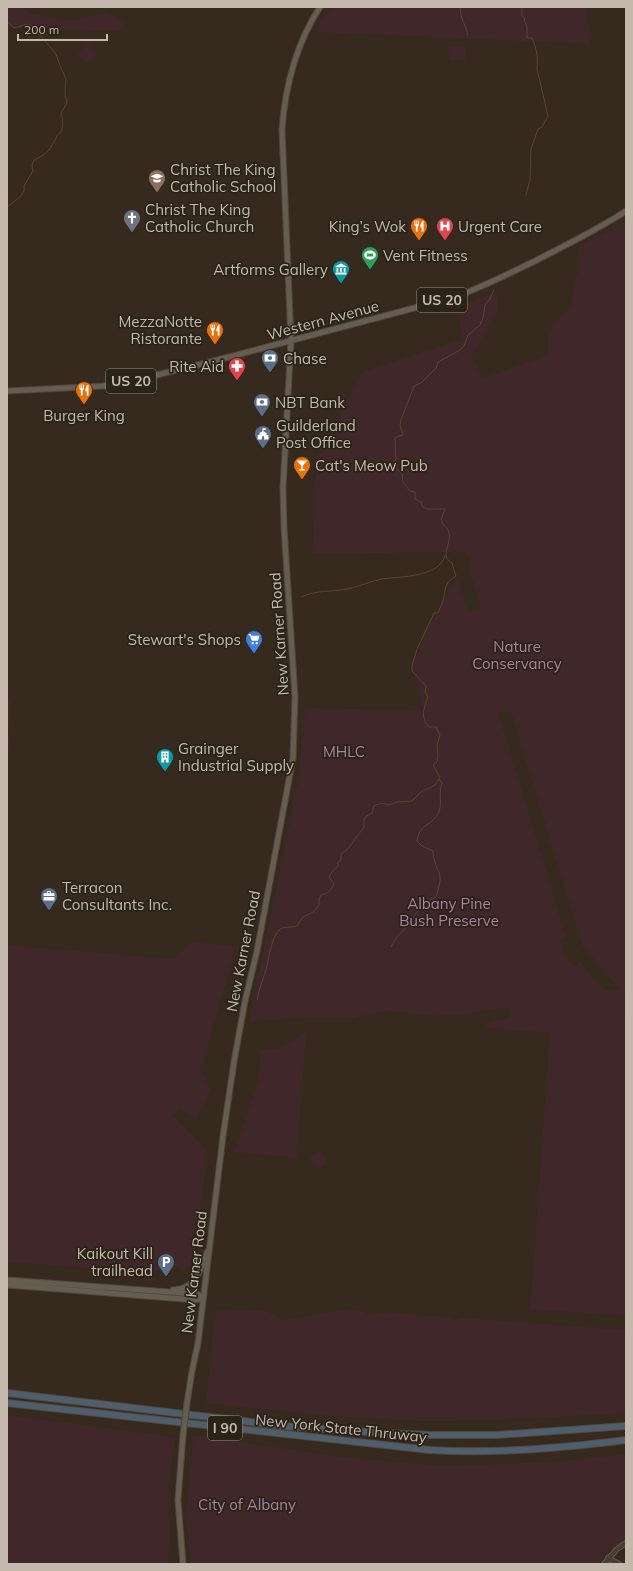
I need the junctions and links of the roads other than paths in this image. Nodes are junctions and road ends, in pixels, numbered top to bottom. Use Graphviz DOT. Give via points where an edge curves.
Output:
graph roads {
  1 [pos="320,7"];
  2 [pos="626,211"];
  3 [pos="291,340"];
  4 [pos="7,391"];
  5 [pos="210,1241"];
  6 [pos="7,1280"];
  7 [pos="7,1286"];
  8 [pos="145,1290"];
  9 [pos="203,1298"];
  10 [pos="7,1393"];
  11 [pos="7,1403"];
  12 [pos="626,1426"];
  13 [pos="626,1440"];
  14 [pos="626,1543"];
  15 [pos="608,1558"];
  16 [pos="183,1564"];
  17 [pos="604,1564"];
  18 [pos="619,1564"];
  1 -- 3 [label="main road, New Karner Road" via="308,26 296,57 283,115"];
  2 -- 3 [label="main road, Western Avenue / US 20" via="597,230 475,290"];
  3 -- 4 [label="main road, Western Avenue / US 20" via="116,384"];
  3 -- 5 [label="main road, New Karner Road" via="283,488 295,697 293,758 236,1050"];
  5 -- 8 [label="main road" via="200,1271 190,1285 178,1289"];
  5 -- 9 [label="main road, New Karner Road"];
  6 -- 8 [label="main road"];
  7 -- 9 [label="main road" via="196,1300"];
  8 -- 9 [label="main road" via="197,1294"];
  9 -- 16 [label="main road, New Karner Road, bridge" via="187,1402 178,1500"];
  10 -- 12 [label="highway, New York State Thruway / I 90" via="285,1426 392,1434 501,1434"];
  11 -- 13 [label="highway, New York State Thruway / I 90" via="424,1450 518,1451"];
  14 -- 15 [label="street"];
  15 -- 17 [label="street"];
  15 -- 18 [label="street"];
}
